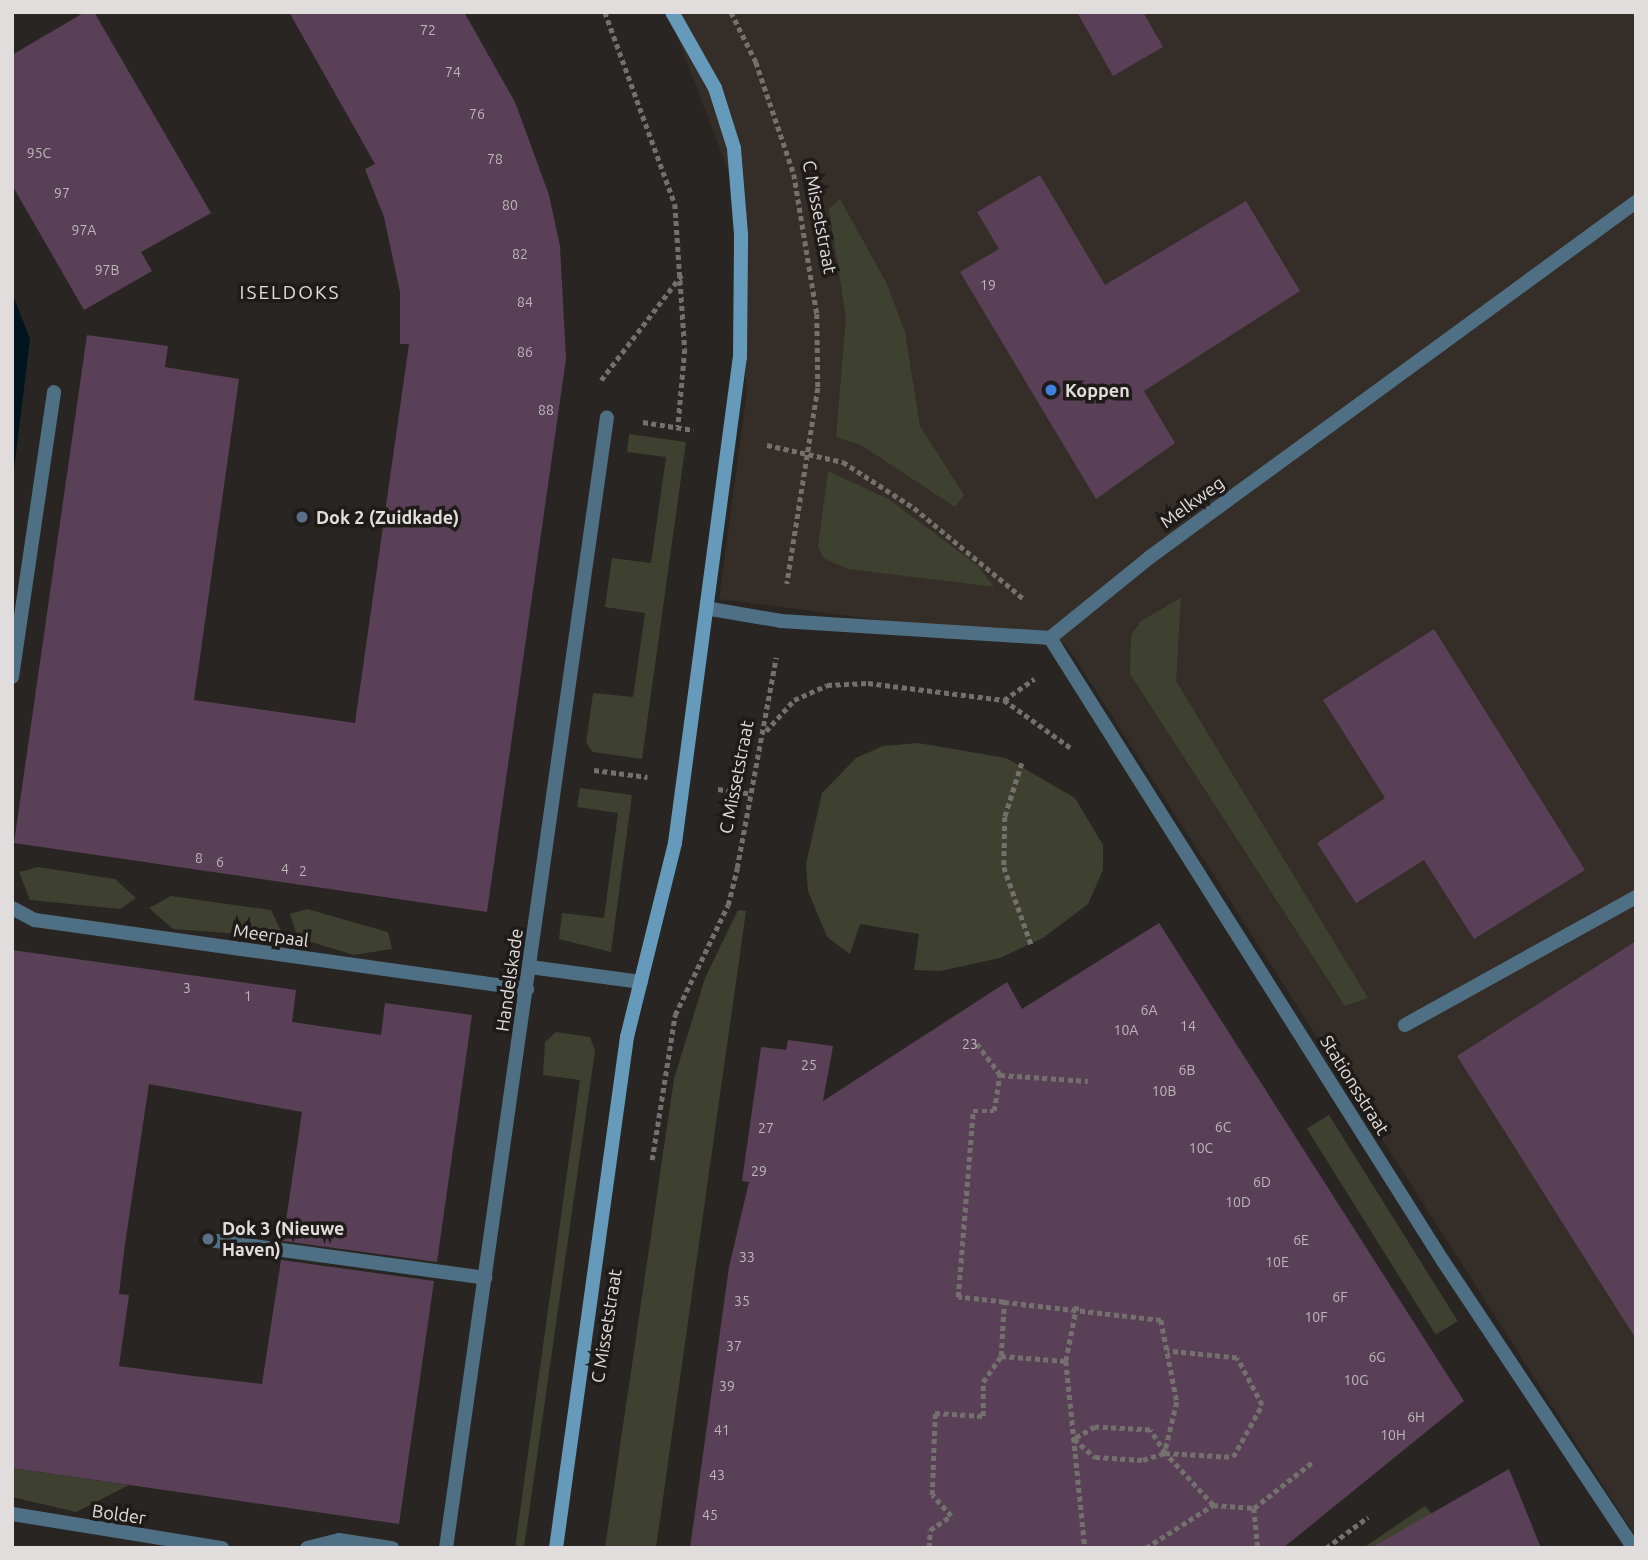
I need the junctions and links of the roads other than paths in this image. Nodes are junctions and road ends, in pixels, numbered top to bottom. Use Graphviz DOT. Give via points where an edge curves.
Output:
graph roads {
  1 [pos="672,12"];
  2 [pos="1636,202"];
  3 [pos="54,392"];
  4 [pos="607,417"];
  5 [pos="711,609"];
  6 [pos="1050,638"];
  7 [pos="12,677"];
  8 [pos="1636,897"];
  9 [pos="12,908"];
  10 [pos="530,967"];
  11 [pos="641,982"];
  12 [pos="527,989"];
  13 [pos="1405,1025"];
  14 [pos="209,1240"];
  15 [pos="485,1278"];
  16 [pos="12,1514"];
  17 [pos="222,1548"];
  18 [pos="307,1548"];
  19 [pos="392,1548"];
  20 [pos="446,1548"];
  21 [pos="556,1548"];
  22 [pos="1634,1548"];
  1 -- 5 [label="street, C Missetstraat" via="715,88 734,148 741,234 732,435"];
  2 -- 6 [label="street, Melkweg" via="1150,557"];
  3 -- 7 [label="street"];
  4 -- 10 [label="street, Handelskade"];
  5 -- 6 [label="street" via="781,621"];
  5 -- 11 [label="street, C Missetstraat" via="675,844"];
  6 -- 22 [label="street, Stationsstraat" via="1066,656 1443,1261"];
  8 -- 13 [label="street"];
  9 -- 12 [label="street, Meerpaal" via="35,920"];
  10 -- 11 [label="street"];
  10 -- 12 [label="street, Handelskade"];
  11 -- 21 [label="street, C Missetstraat" via="627,1038"];
  12 -- 15 [label="street, Handelskade"];
  14 -- 15 [label="street"];
  15 -- 20 [label="street, Handelskade"];
  16 -- 17 [label="street, Bolder"];
  18 -- 19 [label="street" via="339,1541"];
}
